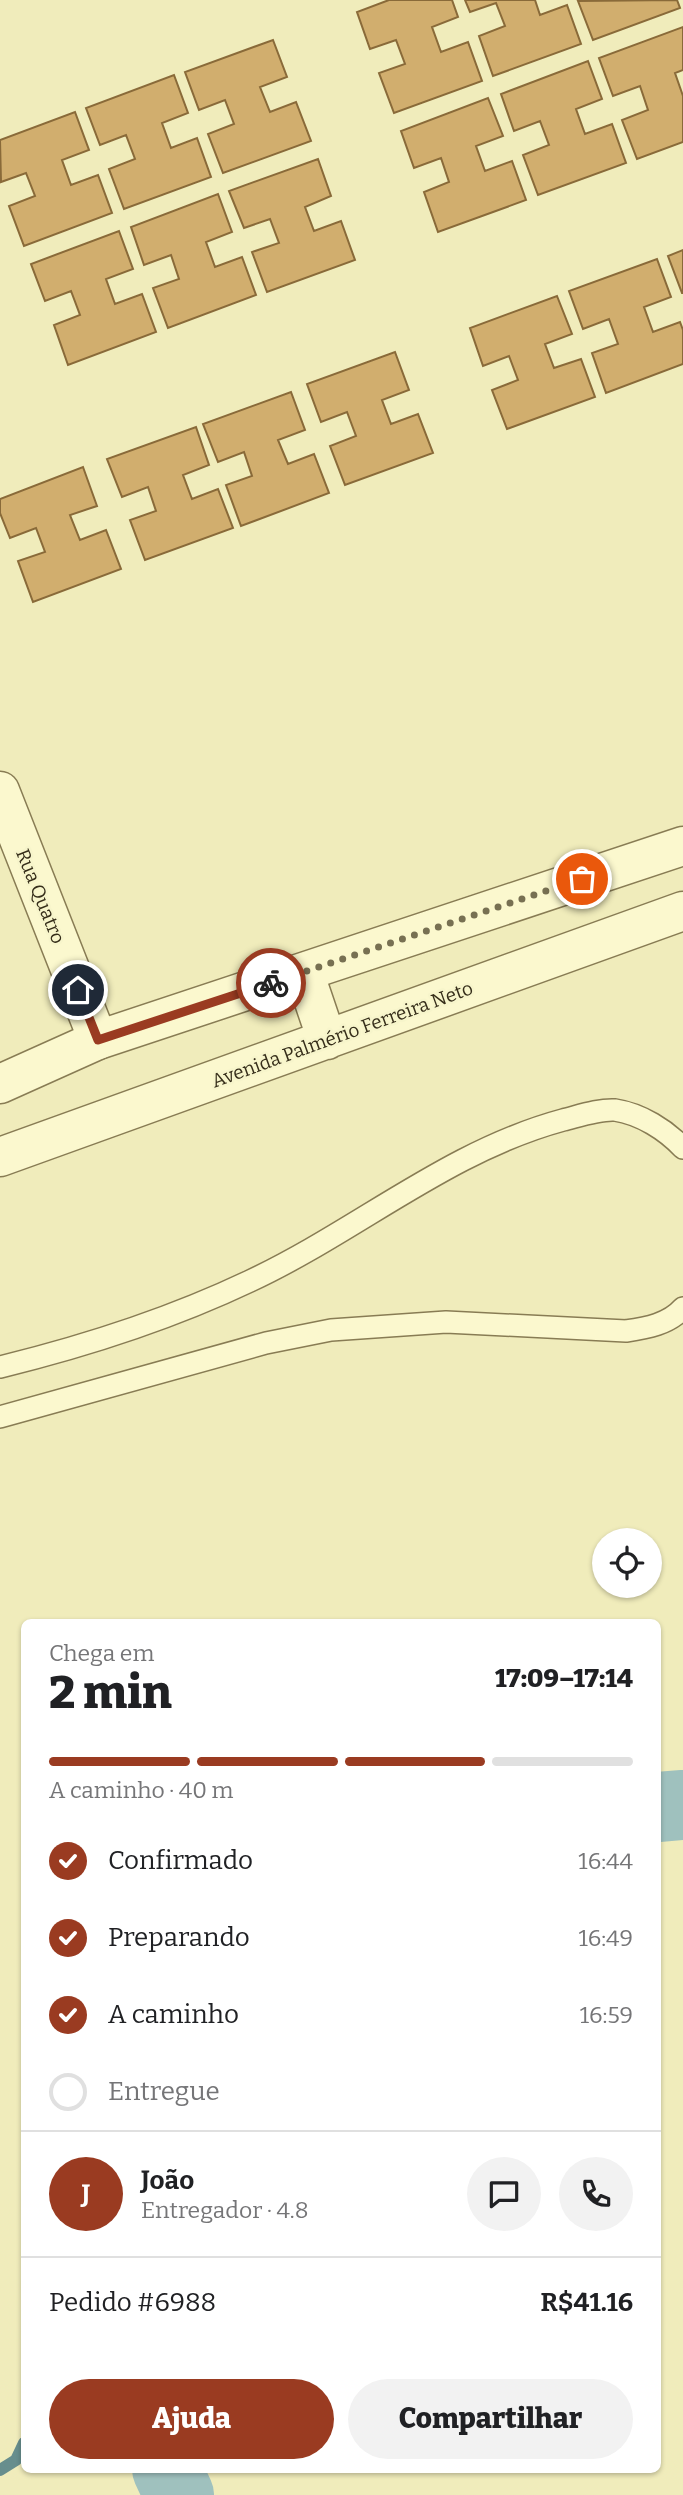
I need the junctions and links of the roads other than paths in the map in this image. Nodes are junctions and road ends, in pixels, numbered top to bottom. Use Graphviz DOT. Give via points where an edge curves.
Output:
graph roads {
  1 [pos="0,791"];
  2 [pos="683,846"];
  3 [pos="683,911"];
  4 [pos="304,972"];
  5 [pos="98,1040"];
  6 [pos="327,1040"];
  7 [pos="0,1084"];
  8 [pos="683,1148"];
  9 [pos="0,1157"];
  10 [pos="683,1308"];
  11 [pos="0,1367"];
  12 [pos="0,1417"];
  1 -- 5 [label="street, Rua Quatro"];
  2 -- 4 [label="street"];
  3 -- 6 [label="street, Avenida Palmério Ferreira Neto"];
  4 -- 5 [label="street"];
  4 -- 6 [label="street"];
  5 -- 7 [label="street"];
  6 -- 9 [label="street, Avenida Palmério Ferreira Neto"];
  8 -- 11 [label="lane" via="656,1126 613,1110 532,1128 443,1169 328,1241 250,1281 121,1333"];
  10 -- 12 [label="lane" via="675,1317 649,1328 626,1331 446,1322 331,1330 266,1343"];
}
